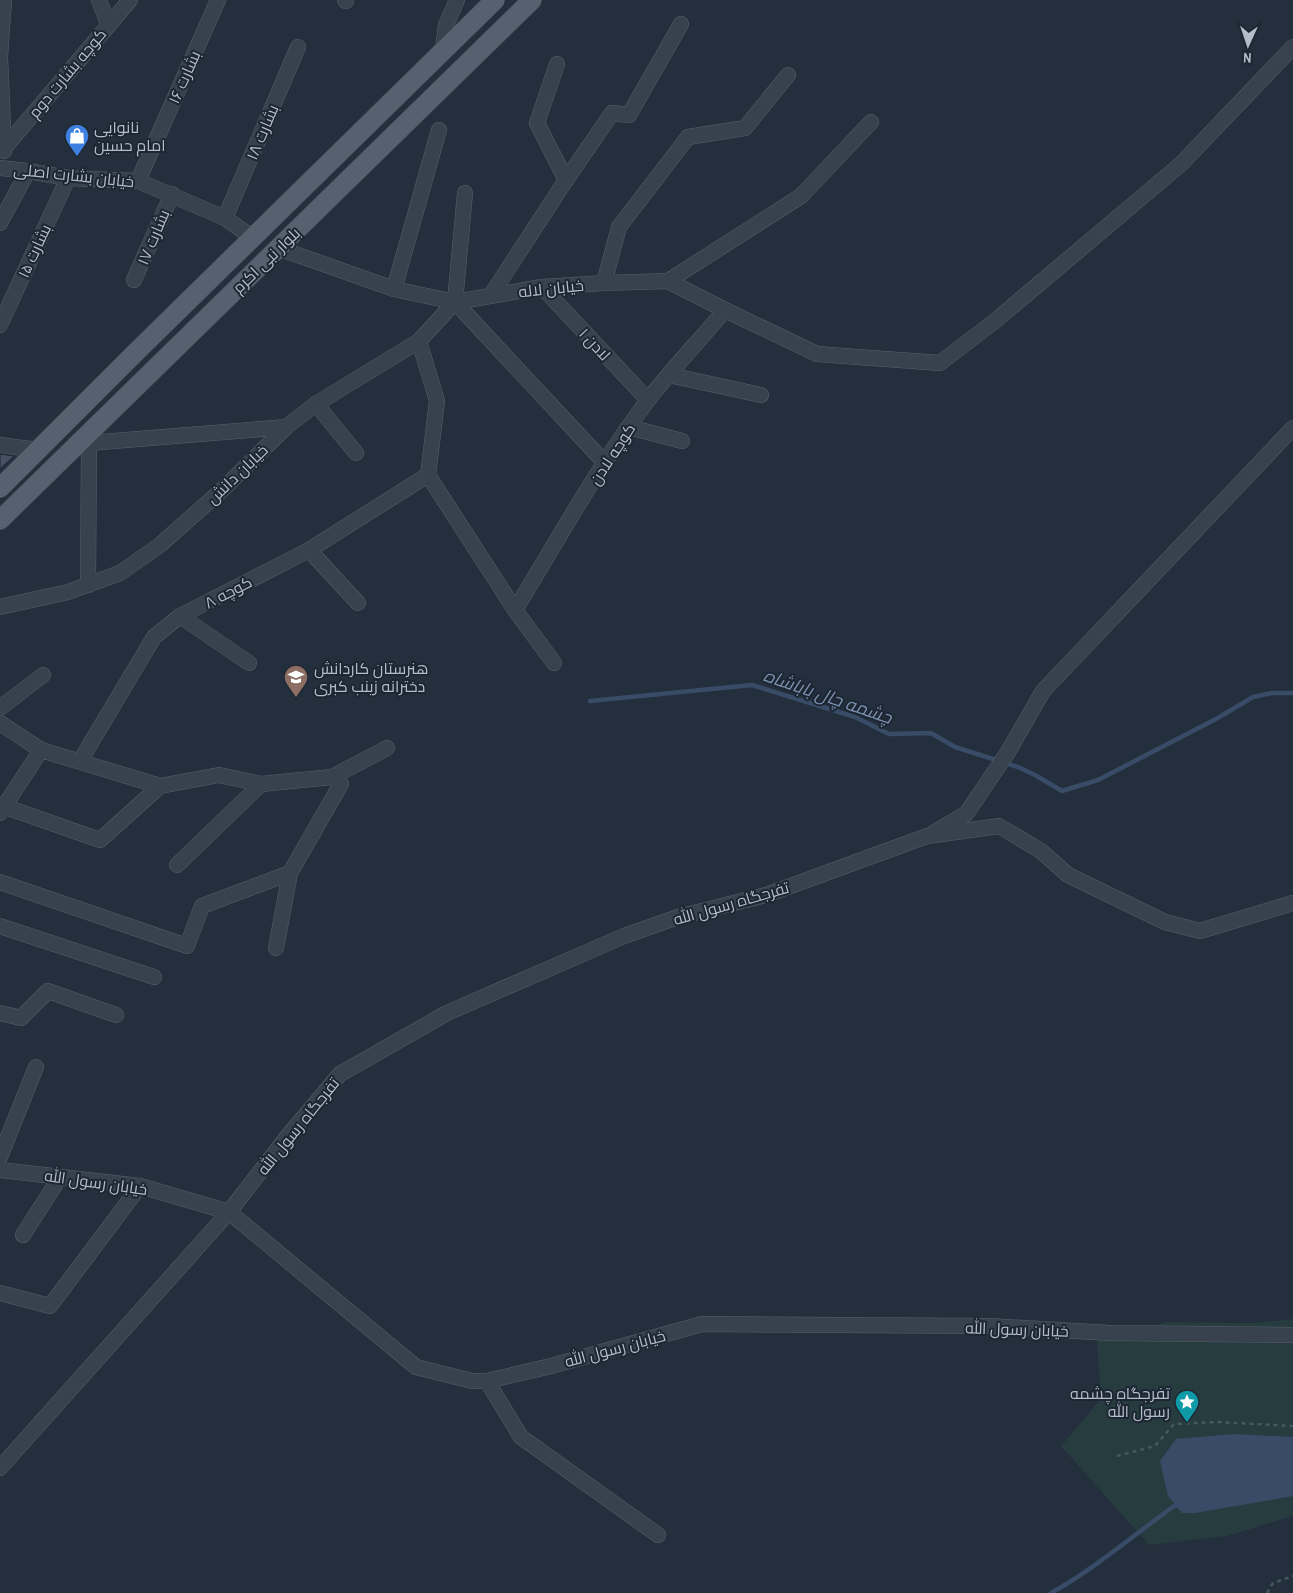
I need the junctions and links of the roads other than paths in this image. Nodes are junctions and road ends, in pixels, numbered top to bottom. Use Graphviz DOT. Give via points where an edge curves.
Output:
graph roads {
  1 [pos="4,0"];
  2 [pos="99,0"];
  3 [pos="130,0"];
  4 [pos="218,0"];
  5 [pos="456,0"];
  6 [pos="495,0"];
  7 [pos="532,0"];
  8 [pos="108,24"];
  9 [pos="681,24"];
  10 [pos="298,47"];
  11 [pos="1293,47"];
  12 [pos="443,50"];
  13 [pos="557,64"];
  14 [pos="788,75"];
  15 [pos="871,122"];
  16 [pos="439,130"];
  17 [pos="4,147"];
  18 [pos="1,168"];
  19 [pos="28,171"];
  20 [pos="68,178"];
  21 [pos="566,180"];
  22 [pos="138,181"];
  23 [pos="465,193"];
  24 [pos="172,194"];
  25 [pos="225,218"];
  26 [pos="0,223"];
  27 [pos="254,238"];
  28 [pos="278,248"];
  29 [pos="134,280"];
  30 [pos="668,281"];
  31 [pos="604,283"];
  32 [pos="542,287"];
  33 [pos="394,288"];
  34 [pos="491,296"];
  35 [pos="455,302"];
  36 [pos="725,310"];
  37 [pos="0,325"];
  38 [pos="419,341"];
  39 [pos="134,354"];
  40 [pos="152,371"];
  41 [pos="669,375"];
  42 [pos="761,395"];
  43 [pos="648,400"];
  44 [pos="316,404"];
  45 [pos="286,427"];
  46 [pos="629,427"];
  47 [pos="1293,428"];
  48 [pos="682,441"];
  49 [pos="84,442"];
  50 [pos="0,445"];
  51 [pos="38,450"];
  52 [pos="356,453"];
  53 [pos="605,463"];
  54 [pos="428,475"];
  55 [pos="0,488"];
  56 [pos="0,520"];
  57 [pos="309,550"];
  58 [pos="88,585"];
  59 [pos="358,603"];
  60 [pos="0,607"];
  61 [pos="515,610"];
  62 [pos="180,616"];
  63 [pos="249,663"];
  64 [pos="554,663"];
  65 [pos="43,675"];
  66 [pos="0,708"];
  67 [pos="0,724"];
  68 [pos="388,748"];
  69 [pos="41,750"];
  70 [pos="80,761"];
  71 [pos="332,777"];
  72 [pos="261,784"];
  73 [pos="160,786"];
  74 [pos="1,808"];
  75 [pos="927,836"];
  76 [pos="177,865"];
  77 [pos="290,873"];
  78 [pos="0,882"];
  79 [pos="1293,903"];
  80 [pos="0,926"];
  81 [pos="276,948"];
  82 [pos="154,977"];
  83 [pos="0,1013"];
  84 [pos="116,1015"];
  85 [pos="36,1067"];
  86 [pos="0,1157"];
  87 [pos="0,1170"];
  88 [pos="60,1177"];
  89 [pos="140,1186"];
  90 [pos="229,1212"];
  91 [pos="23,1235"];
  92 [pos="0,1293"];
  93 [pos="1293,1335"];
  94 [pos="488,1380"];
  95 [pos="2,1462"];
  96 [pos="658,1535"];
  1 -- 17 [label="street" via="0,57"];
  2 -- 8 [label="street"];
  3 -- 8 [label="street, کوچه بشارت دوم"];
  4 -- 22 [label="street, بشارت ۱۶"];
  5 -- 12 [label="street" via="446,25"];
  6 -- 12 [label="main road, بلوار نبی اکرم"];
  7 -- 28 [label="main road, بلوار نبی اکرم"];
  8 -- 17 [label="street, کوچه بشارت دوم"];
  9 -- 21 [label="street" via="629,115 612,113"];
  10 -- 25 [label="street, بشارت ۱۸"];
  11 -- 36 [label="street, خیابان لاله" via="1181,164 995,321 940,363 817,354"];
  12 -- 27 [label="main road, بلوار نبی اکرم"];
  13 -- 21 [label="street" via="537,123"];
  14 -- 31 [label="street" via="745,128 688,137 619,226"];
  15 -- 30 [label="street" via="801,196"];
  16 -- 33 [label="street"];
  17 -- 18 [label="street"];
  18 -- 19 [label="street, خیابان بشارت اصلی"];
  19 -- 20 [label="street, خیابان بشارت اصلی"];
  19 -- 26 [label="street"];
  20 -- 22 [label="street, خیابان بشارت اصلی"];
  20 -- 37 [label="street, بشارت ۱۵"];
  21 -- 34 [label="street"];
  22 -- 24 [label="street, خیابان بشارت اصلی"];
  23 -- 35 [label="street"];
  24 -- 25 [label="street, خیابان بشارت اصلی"];
  24 -- 29 [label="street, بشارت ۱۷"];
  25 -- 27 [label="street, خیابان بشارت اصلی"];
  27 -- 39 [label="main road, بلوار نبی اکرم"];
  28 -- 33 [label="street, خیابان لاله"];
  28 -- 40 [label="main road, بلوار نبی اکرم"];
  30 -- 31 [label="street, خیابان لاله"];
  30 -- 36 [label="street, خیابان لاله"];
  31 -- 32 [label="street, خیابان لاله"];
  32 -- 34 [label="street, خیابان لاله"];
  32 -- 43 [label="street, لادن ۱"];
  33 -- 35 [label="street, خیابان لاله"];
  34 -- 35 [label="street, خیابان لاله"];
  35 -- 38 [label="street, خیابان دانش"];
  35 -- 53 [label="street"];
  36 -- 41 [label="street, کوچه لادن"];
  38 -- 44 [label="street, خیابان دانش"];
  38 -- 54 [label="street" via="437,401"];
  39 -- 40 [label="main road"];
  39 -- 51 [label="main road, بلوار نبی اکرم"];
  40 -- 49 [label="main road, بلوار نبی اکرم"];
  41 -- 42 [label="street"];
  41 -- 43 [label="street, کوچه لادن"];
  43 -- 46 [label="street, کوچه لادن"];
  44 -- 45 [label="street, خیابان دانش"];
  44 -- 52 [label="street"];
  45 -- 49 [label="street"];
  45 -- 58 [label="street, خیابان دانش" via="160,545 120,573"];
  46 -- 48 [label="street"];
  46 -- 53 [label="street, کوچه لادن"];
  47 -- 75 [label="street" via="1043,691 1008,752 966,814"];
  49 -- 56 [label="main road, بلوار نبی اکرم"];
  49 -- 58 [label="street"];
  50 -- 51 [label="street"];
  51 -- 55 [label="main road, بلوار نبی اکرم"];
  53 -- 61 [label="street, کوچه لادن"];
  54 -- 57 [label="street, کوچه ۸"];
  54 -- 61 [label="street"];
  57 -- 59 [label="street"];
  57 -- 62 [label="street, کوچه ۸"];
  58 -- 60 [label="street, خیابان دانش"];
  61 -- 64 [label="street"];
  62 -- 63 [label="street"];
  62 -- 70 [label="street, کوچه ۸" via="154,637"];
  65 -- 66 [label="street"];
  67 -- 69 [label="street"];
  68 -- 71 [label="street"];
  69 -- 70 [label="street"];
  69 -- 74 [label="street"];
  70 -- 73 [label="street"];
  71 -- 72 [label="street"];
  71 -- 77 [label="street" via="341,784"];
  72 -- 73 [label="street" via="219,775"];
  72 -- 76 [label="street"];
  73 -- 74 [label="street" via="100,840"];
  75 -- 79 [label="street, تفرجگاه رسول الله" via="999,826 1041,851 1068,875 1165,922 1200,931"];
  75 -- 90 [label="street, تفرجگاه رسول الله" via="766,895 624,936 447,1012 340,1074"];
  77 -- 78 [label="street" via="202,906 187,946"];
  77 -- 81 [label="street"];
  80 -- 82 [label="street"];
  83 -- 84 [label="street" via="21,1018 48,991"];
  85 -- 86 [label="street"];
  87 -- 88 [label="street, خیابان رسول الله"];
  88 -- 89 [label="street, خیابان رسول الله"];
  88 -- 91 [label="street"];
  89 -- 90 [label="street, خیابان رسول الله"];
  89 -- 92 [label="street" via="50,1306"];
  90 -- 94 [label="street, خیابان رسول الله" via="416,1367 472,1381"];
  90 -- 95 [label="street, تفرجگاه رسول الله"];
  93 -- 94 [label="street, خیابان رسول الله" via="989,1326 702,1324"];
  94 -- 96 [label="street" via="521,1437"];
}
